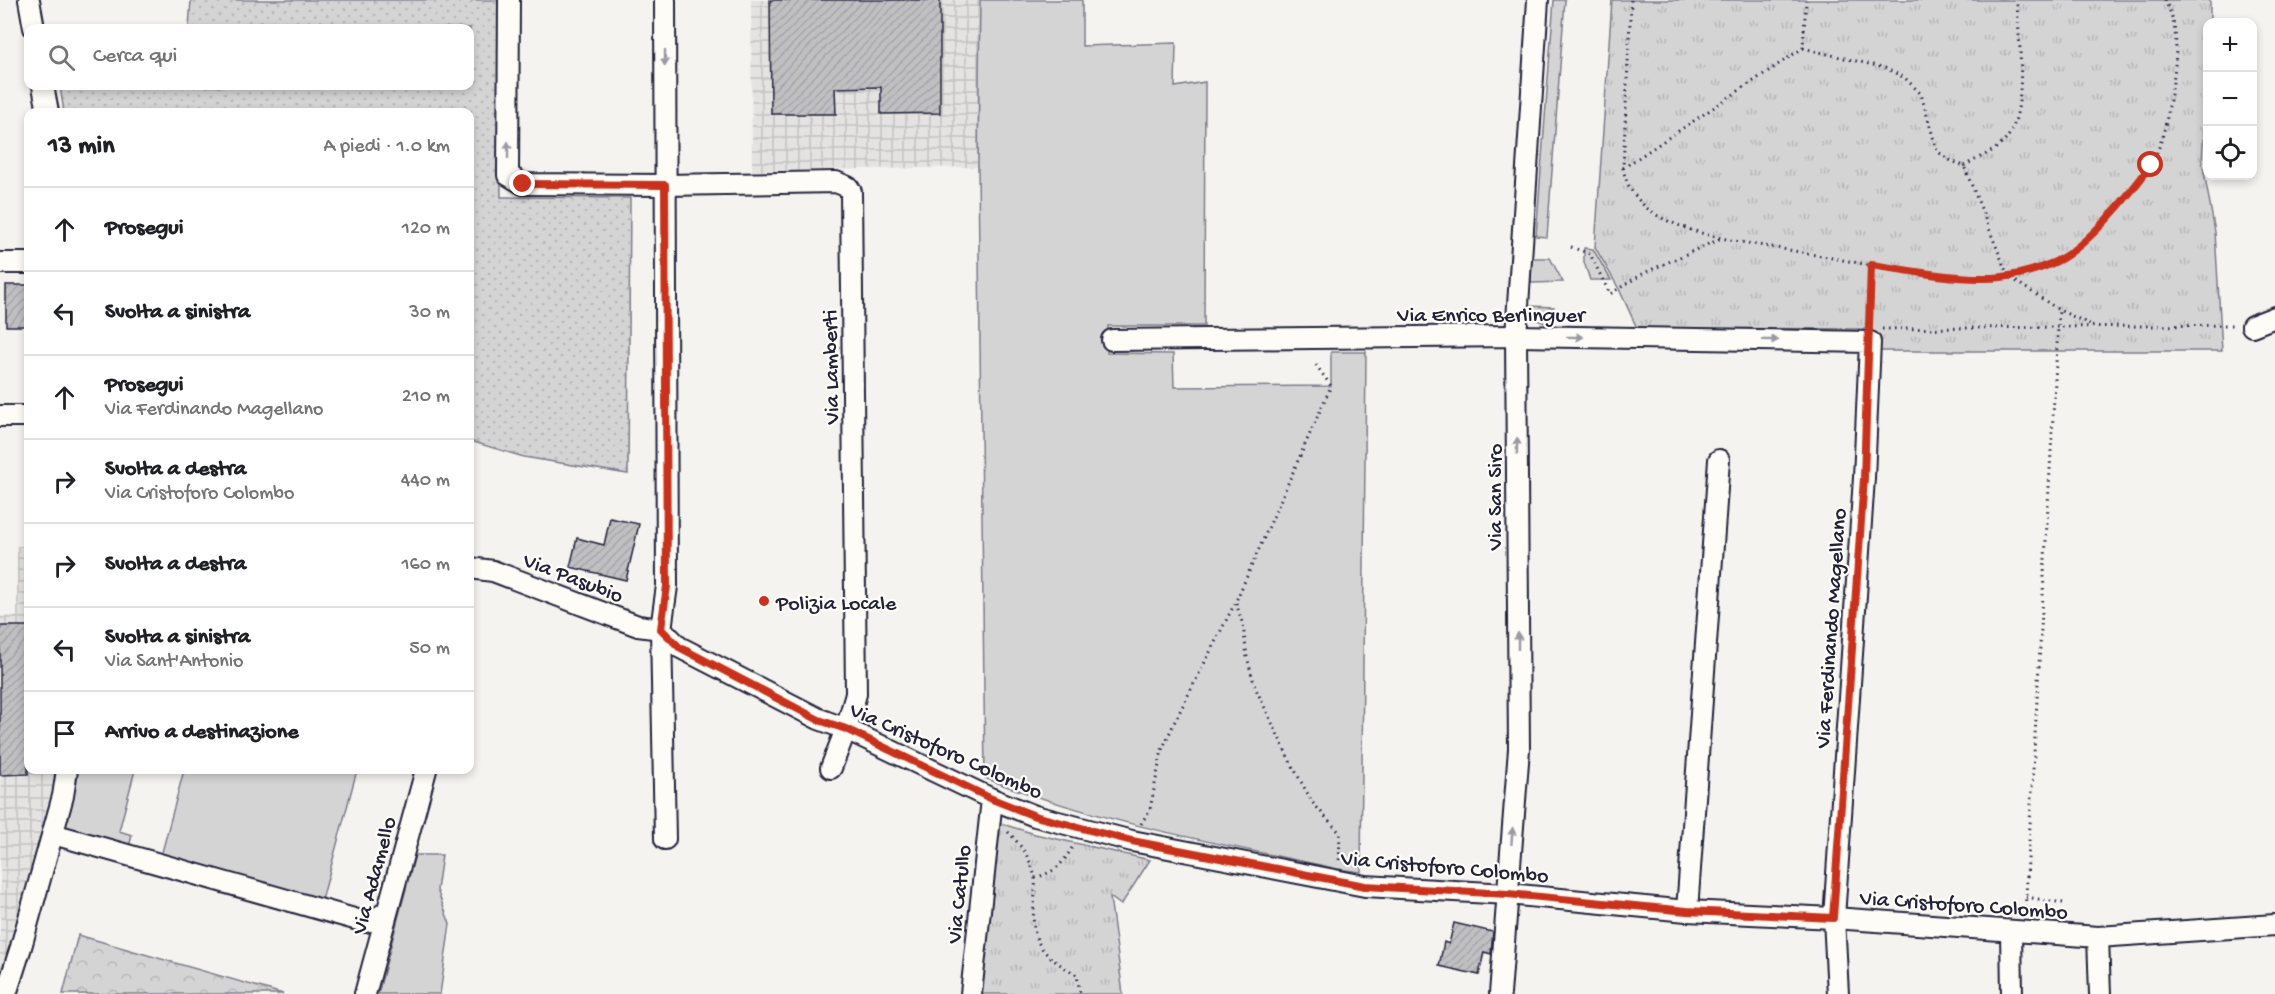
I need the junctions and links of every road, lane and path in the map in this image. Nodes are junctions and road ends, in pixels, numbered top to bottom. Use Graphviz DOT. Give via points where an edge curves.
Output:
graph roads {
  1 [pos="29,0"];
  2 [pos="509,0"];
  3 [pos="665,0"];
  4 [pos="1538,0"];
  5 [pos="1631,0"];
  6 [pos="1806,0"];
  7 [pos="2017,0"];
  8 [pos="2164,0"];
  9 [pos="33,24"];
  10 [pos="1803,48"];
  11 [pos="44,90"];
  12 [pos="47,108"];
  13 [pos="1964,166"];
  14 [pos="1623,168"];
  15 [pos="665,185"];
  16 [pos="1723,238"];
  17 [pos="1571,247"];
  18 [pos="0,263"];
  19 [pos="24,263"];
  20 [pos="1871,265"];
  21 [pos="2008,276"];
  22 [pos="2058,310"];
  23 [pos="2275,317"];
  24 [pos="2058,326"];
  25 [pos="2094,326"];
  26 [pos="2252,326"];
  27 [pos="1869,335"];
  28 [pos="1516,336"];
  29 [pos="1112,340"];
  30 [pos="1316,365"];
  31 [pos="0,416"];
  32 [pos="24,416"];
  33 [pos="1719,460"];
  34 [pos="474,572"];
  35 [pos="1236,601"];
  36 [pos="661,629"];
  37 [pos="846,729"];
  38 [pos="831,768"];
  39 [pos="66,774"];
  40 [pos="425,774"];
  41 [pos="991,807"];
  42 [pos="1081,828"];
  43 [pos="53,834"];
  44 [pos="665,839"];
  45 [pos="1132,841"];
  46 [pos="1035,878"];
  47 [pos="1337,880"];
  48 [pos="1508,894"];
  49 [pos="2026,897"];
  50 [pos="2063,903"];
  51 [pos="387,911"];
  52 [pos="1687,911"];
  53 [pos="1833,918"];
  54 [pos="2275,925"];
  55 [pos="2017,932"];
  56 [pos="2098,937"];
  57 [pos="6,994"];
  58 [pos="365,994"];
  59 [pos="971,994"];
  60 [pos="1080,994"];
  61 [pos="1500,994"];
  62 [pos="1838,994"];
  63 [pos="2012,994"];
  64 [pos="2100,994"];
  1 -- 9 [label="street"];
  15 -- 2 [label="street, one-way" via="523,184 508,176"];
  3 -- 15 [label="street, one-way"];
  4 -- 28 [label="street, Via San Siro"];
  5 -- 14 [label="path"];
  6 -- 10 [label="path"];
  7 -- 13 [label="path" via="2020,95 2015,119 2007,138"];
  8 -- 21 [label="path" via="2173,20 2172,91 2164,134 2151,165 2130,194 2079,246 2057,261"];
  10 -- 13 [label="path" via="1885,68 1905,78 1921,94 1937,150"];
  10 -- 14 [label="path"];
  11 -- 12 [label="street"];
  13 -- 21 [label="path"];
  14 -- 16 [label="path" via="1626,184 1639,201 1662,218"];
  15 -- 36 [label="street" via="667,586"];
  15 -- 37 [label="street, Via Lamberti" via="836,182 851,192 855,694"];
  16 -- 17 [label="path" via="1644,273 1610,294 1590,254"];
  16 -- 20 [label="path"];
  18 -- 19 [label="street"];
  20 -- 21 [label="path" via="1951,276"];
  20 -- 27 [label="path"];
  21 -- 22 [label="path"];
  22 -- 24 [label="path"];
  22 -- 25 [label="path"];
  23 -- 26 [label="street"];
  24 -- 25 [label="path"];
  24 -- 27 [label="path"];
  24 -- 49 [label="path"];
  25 -- 26 [label="path"];
  28 -- 27 [label="street, Via Enrico Berlinguer, one-way"];
  27 -- 53 [label="street, Via Ferdinando Magellano" via="1864,478"];
  28 -- 29 [label="street, Via Enrico Berlinguer"];
  48 -- 28 [label="street, Via San Siro, one-way" via="1519,748"];
  30 -- 35 [label="path" via="1331,386"];
  31 -- 32 [label="street"];
  33 -- 52 [label="street"];
  34 -- 36 [label="street, Via Pasubio" via="493,571 638,626"];
  35 -- 45 [label="path" via="1162,750 1150,809"];
  35 -- 47 [label="path" via="1255,687 1312,802 1340,833"];
  36 -- 37 [label="street, Via Cristoforo Colombo" via="679,647 819,720"];
  36 -- 44 [label="street"];
  37 -- 38 [label="street"];
  37 -- 41 [label="street, Via Cristoforo Colombo"];
  39 -- 43 [label="street"];
  40 -- 51 [label="street, Via Adamello"];
  41 -- 42 [label="street, Via Cristoforo Colombo"];
  41 -- 46 [label="path" via="1028,856"];
  41 -- 59 [label="street, Via Catullo"];
  42 -- 45 [label="street, Via Cristoforo Colombo"];
  42 -- 46 [label="path" via="1065,860 1052,872"];
  43 -- 51 [label="street" via="365,922"];
  43 -- 57 [label="street"];
  45 -- 47 [label="street, Via Cristoforo Colombo"];
  46 -- 60 [label="path" via="1033,930 1041,947 1077,975"];
  47 -- 48 [label="street, Via Cristoforo Colombo" via="1365,886"];
  48 -- 52 [label="street, Via Cristoforo Colombo"];
  48 -- 61 [label="street, Via San Siro"];
  49 -- 50 [label="path"];
  49 -- 55 [label="path"];
  51 -- 58 [label="street, Via Adamello"];
  52 -- 53 [label="street, Via Cristoforo Colombo"];
  53 -- 55 [label="street, Via Cristoforo Colombo"];
  53 -- 62 [label="street, Via Ferdinando Magellano"];
  54 -- 56 [label="street, Via Cristoforo Colombo"];
  55 -- 56 [label="street, Via Cristoforo Colombo"];
  55 -- 63 [label="street"];
  56 -- 64 [label="street"];
}
